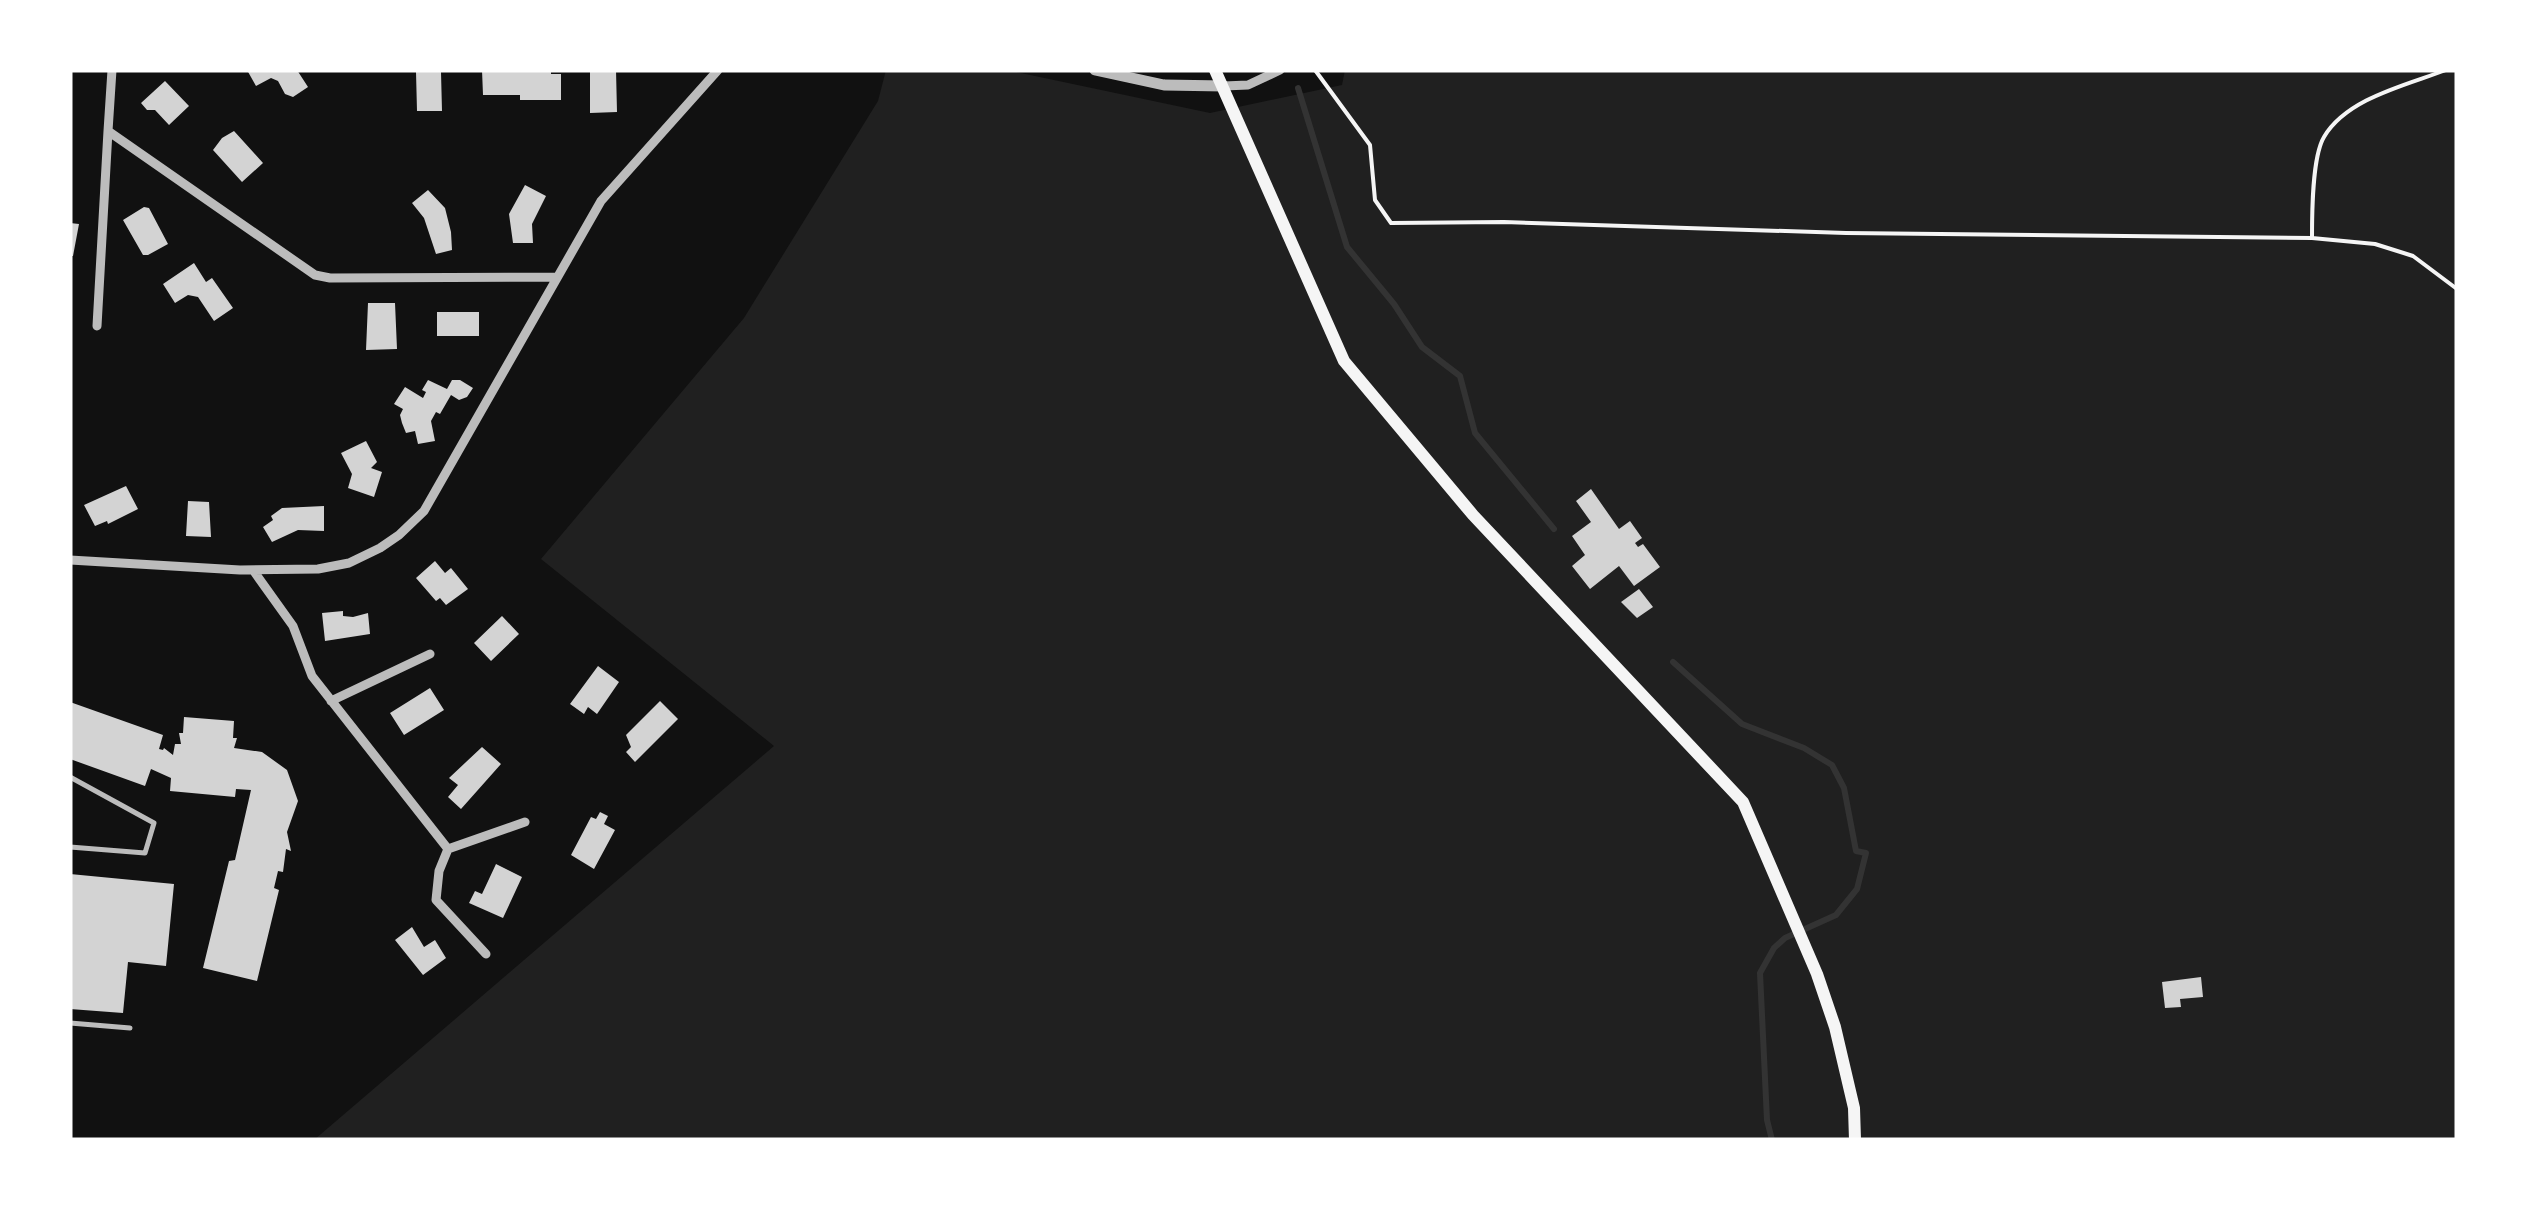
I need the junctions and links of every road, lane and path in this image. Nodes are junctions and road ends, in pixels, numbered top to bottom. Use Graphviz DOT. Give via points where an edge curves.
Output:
graph roads {
  1 [pos="112,70"];
  2 [pos="1095,70"];
  3 [pos="1214,70"];
  4 [pos="1280,70"];
  5 [pos="1315,70"];
  6 [pos="2446,70"];
  7 [pos="712,72"];
  8 [pos="1224,86"];
  9 [pos="108,131"];
  10 [pos="2312,238"];
  11 [pos="557,277"];
  12 [pos="2457,289"];
  13 [pos="97,326"];
  14 [pos="70,560"];
  15 [pos="253,570"];
  16 [pos="430,654"];
  17 [pos="331,701"];
  18 [pos="70,777"];
  19 [pos="525,822"];
  20 [pos="70,847"];
  21 [pos="448,849"];
  22 [pos="486,954"];
  23 [pos="70,1023"];
  24 [pos="130,1028"];
  25 [pos="1855,1140"];
  1 -- 9 [label="street"];
  2 -- 8 [label="street" via="1164,85"];
  3 -- 8 [label="main road"];
  4 -- 8 [label="street" via="1248,85"];
  5 -- 10 [label="path" via="1370,145 1374,200 1391,223"];
  6 -- 10 [label="path" via="2349,109 2322,138"];
  7 -- 11 [label="street" via="600,201"];
  8 -- 25 [label="main road" via="1344,360 1473,514 1743,802 1835,1027"];
  9 -- 11 [label="street" via="314,275"];
  9 -- 13 [label="street"];
  10 -- 12 [label="path" via="2375,244 2413,256"];
  11 -- 15 [label="street" via="424,510 399,535 348,562"];
  14 -- 15 [label="street"];
  15 -- 17 [label="street" via="293,626 312,676"];
  16 -- 17 [label="street"];
  17 -- 21 [label="street"];
  18 -- 20 [label="lane" via="154,823 145,853"];
  19 -- 21 [label="street"];
  21 -- 22 [label="street" via="436,900"];
  23 -- 24 [label="lane"];
}
